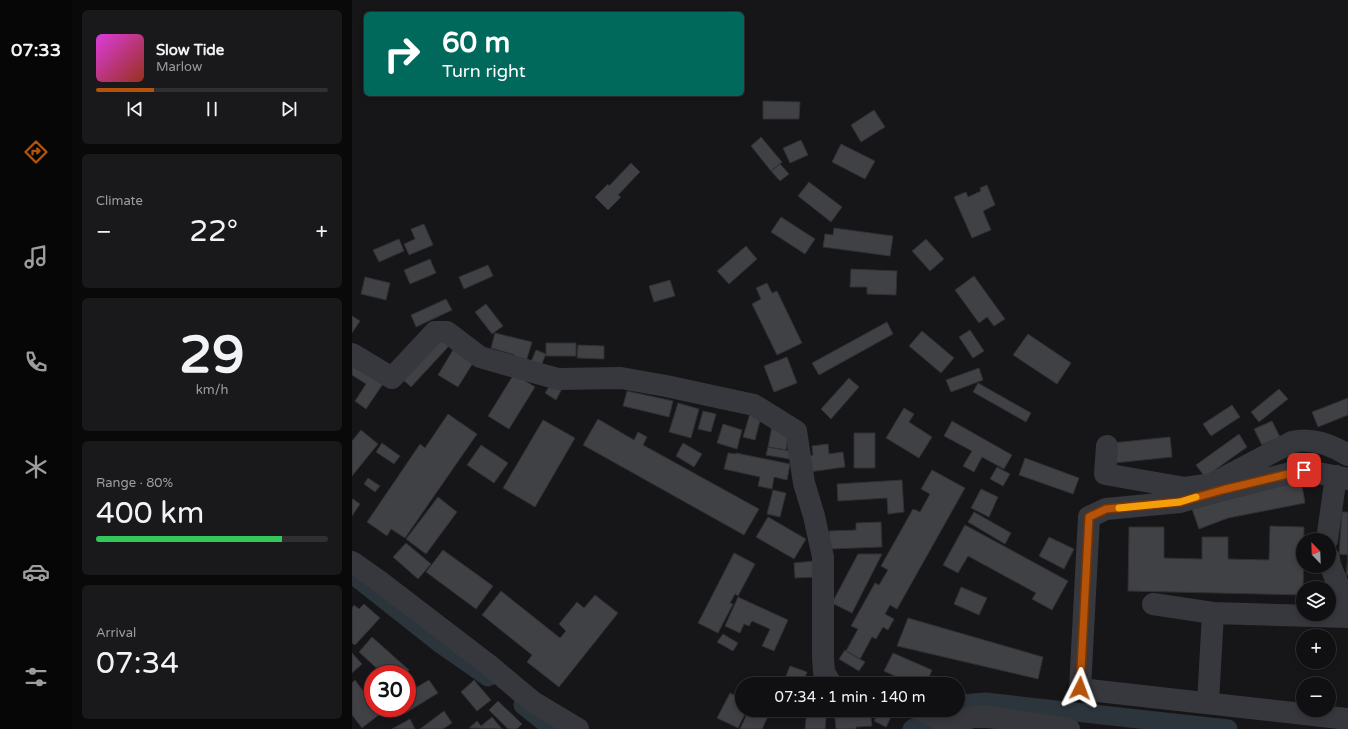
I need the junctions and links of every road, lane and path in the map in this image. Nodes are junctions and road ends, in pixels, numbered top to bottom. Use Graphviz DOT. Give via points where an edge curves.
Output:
graph roads {
  1 [pos="352,354"];
  2 [pos="1107,446"];
  3 [pos="1348,455"];
  4 [pos="1342,478"];
  5 [pos="1329,533"];
  6 [pos="352,562"];
  7 [pos="1333,573"];
  8 [pos="1153,604"];
  9 [pos="1213,613"];
  10 [pos="1347,617"];
  11 [pos="827,677"];
  12 [pos="1208,703"];
  13 [pos="1348,719"];
  14 [pos="937,721"];
  15 [pos="578,729"];
  16 [pos="1069,729"];
  1 -- 11 [label="street" via="392,378 435,332 447,332 480,357 558,379 621,378 666,386 754,406 796,430 804,483 823,557 823,657"];
  2 -- 3 [label="street" via="1105,474 1185,488 1212,484 1292,442 1303,439 1331,446"];
  4 -- 5 [label="street"];
  4 -- 12 [label="street" via="1304,470 1180,502 1106,509 1089,517 1080,688"];
  6 -- 15 [label="street" via="490,666 533,702"];
  7 -- 10 [label="street"];
  8 -- 9 [label="street"];
  9 -- 10 [label="street"];
  9 -- 12 [label="street"];
  12 -- 13 [label="street"];
  14 -- 16 [label="street" via="989,717"];
}
